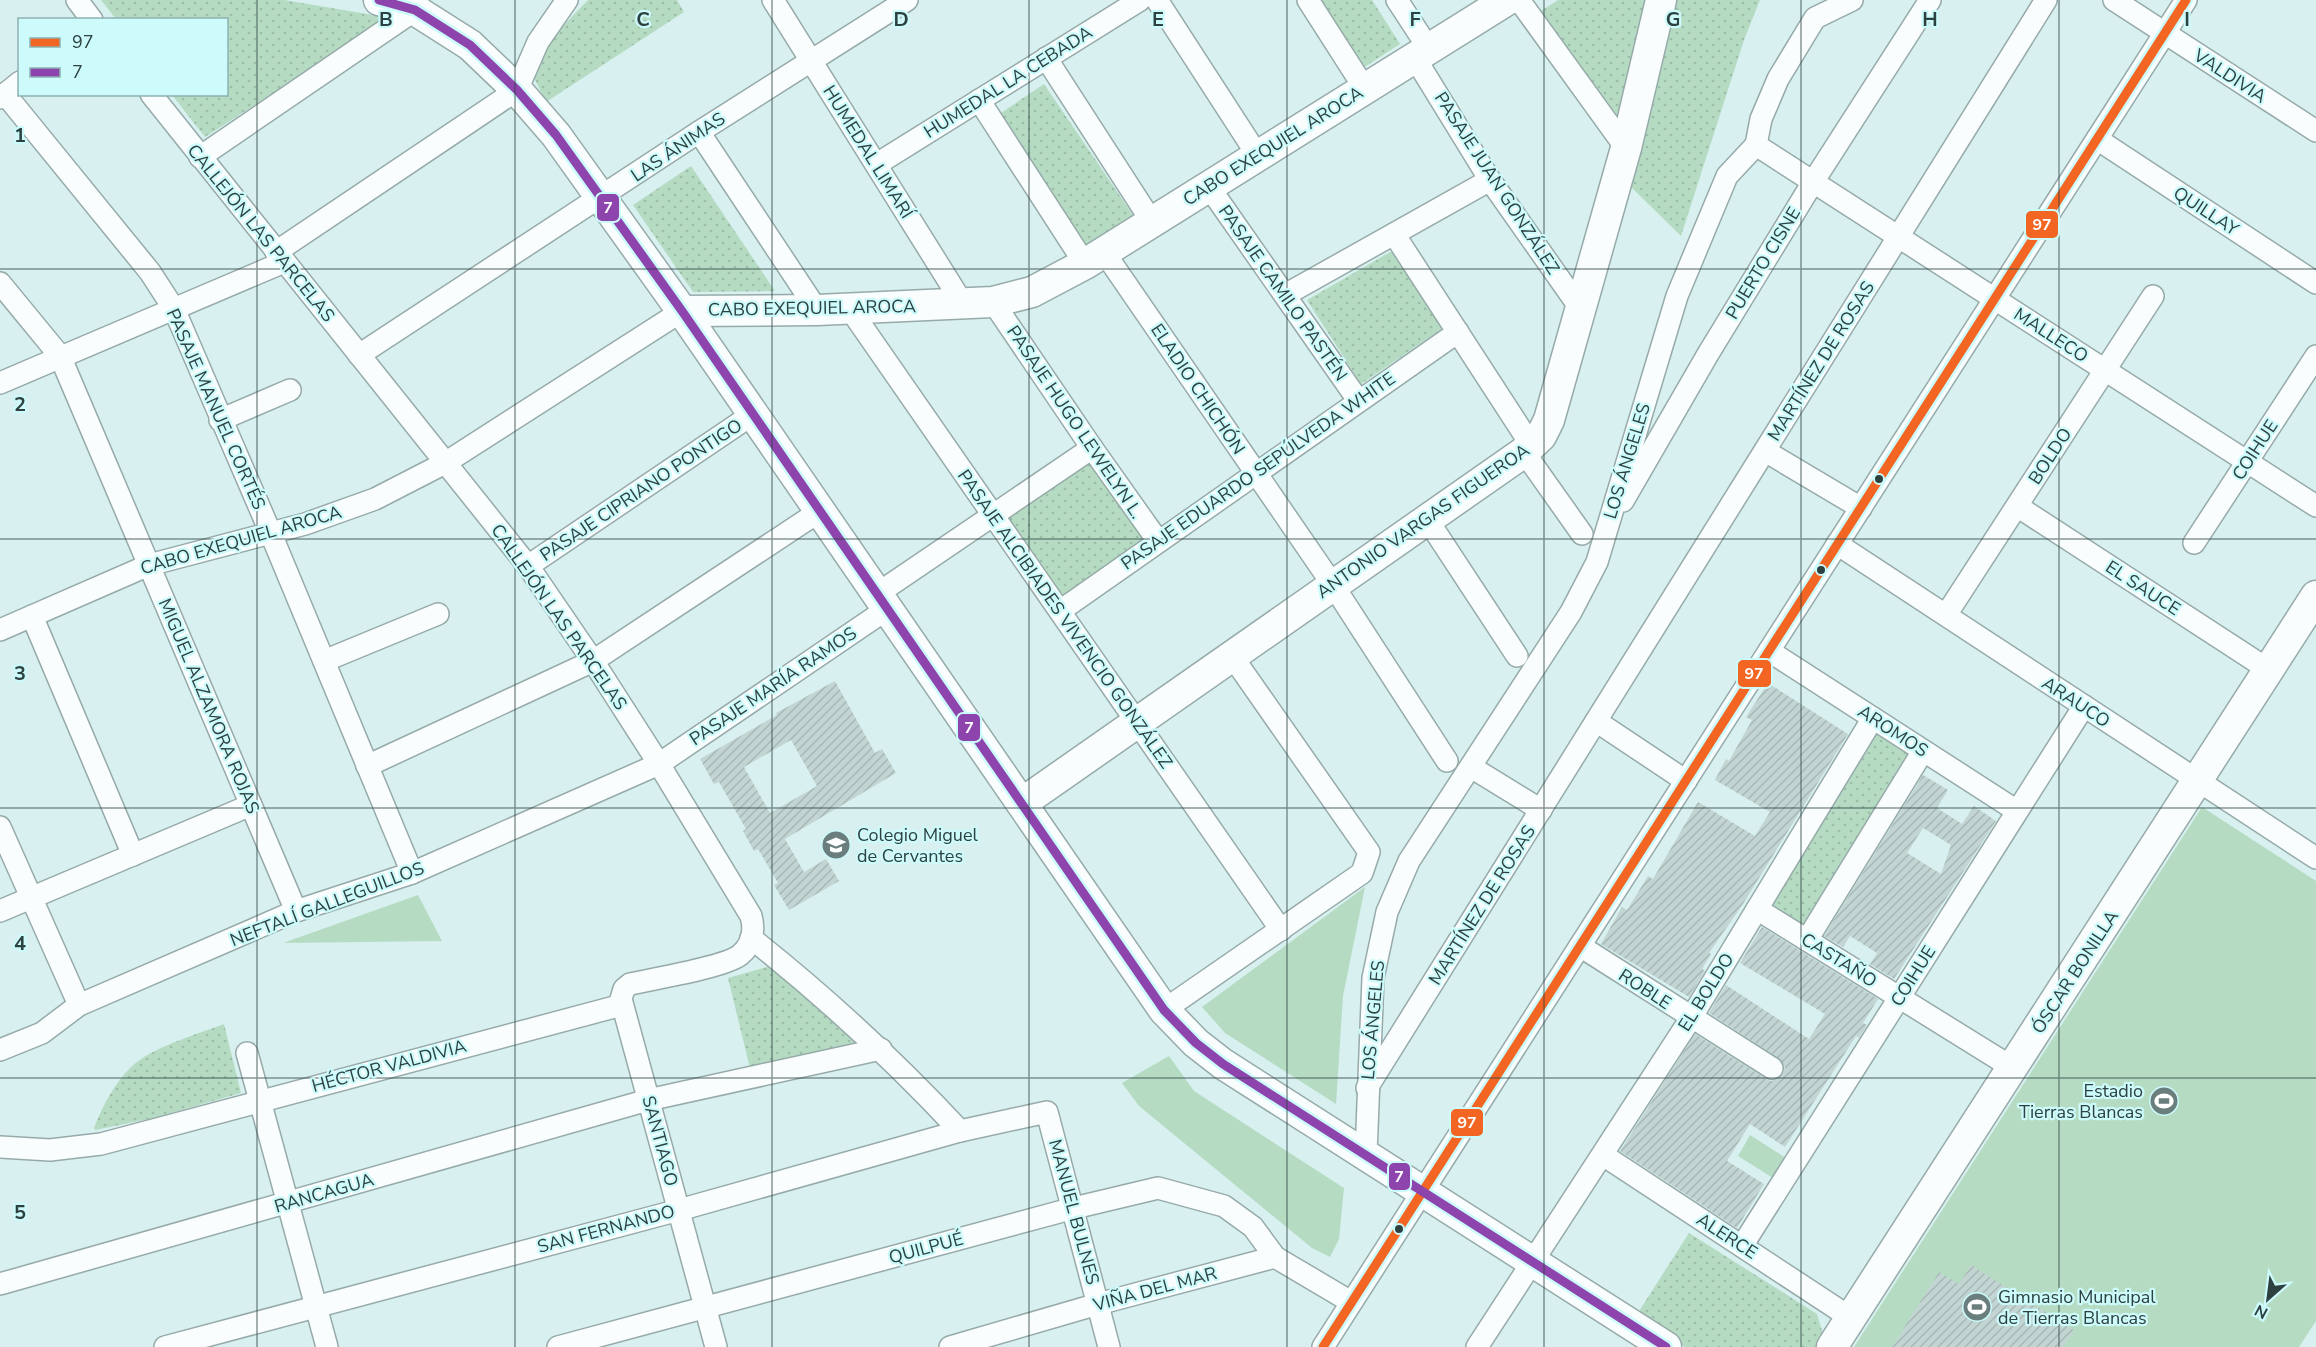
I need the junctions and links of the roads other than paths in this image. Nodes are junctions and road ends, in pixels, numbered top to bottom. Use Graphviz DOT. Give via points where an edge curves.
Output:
graph roads {
  1 [pos="77,0"];
  2 [pos="379,0"];
  3 [pos="567,0"];
  4 [pos="773,0"];
  5 [pos="907,0"];
  6 [pos="1140,0"];
  7 [pos="1157,0"];
  8 [pos="1308,0"];
  9 [pos="1397,0"];
  10 [pos="1507,0"];
  11 [pos="1519,0"];
  12 [pos="1661,0"];
  13 [pos="1852,0"];
  14 [pos="1929,0"];
  15 [pos="2046,0"];
  16 [pos="2114,0"];
  17 [pos="2186,0"];
  18 [pos="414,3"];
  19 [pos="90,18"];
  20 [pos="2165,33"];
  21 [pos="1422,53"];
  22 [pos="1046,58"];
  23 [pos="811,60"];
  24 [pos="1365,89"];
  25 [pos="517,90"];
  26 [pos="8,91"];
  27 [pos="153,96"];
  28 [pos="979,99"];
  29 [pos="2316,131"];
  30 [pos="699,132"];
  31 [pos="2097,139"];
  32 [pos="1756,145"];
  33 [pos="1626,148"];
  34 [pos="1258,156"];
  35 [pos="200,157"];
  36 [pos="877,164"];
  37 [pos="1490,180"];
  38 [pos="1813,182"];
  39 [pos="1209,187"];
  40 [pos="601,198"];
  41 [pos="1152,222"];
  42 [pos="1394,234"];
  43 [pos="1898,236"];
  44 [pos="280,257"];
  45 [pos="1094,258"];
  46 [pos="0,283"];
  47 [pos="2316,283"];
  48 [pos="1285,295"];
  49 [pos="2153,296"];
  50 [pos="1995,299"];
  51 [pos="993,302"];
  52 [pos="963,304"];
  53 [pos="1580,308"];
  54 [pos="174,309"];
  55 [pos="850,309"];
  56 [pos="817,310"];
  57 [pos="682,311"];
  58 [pos="1458,332"];
  59 [pos="359,355"];
  60 [pos="60,356"];
  61 [pos="2316,356"];
  62 [pos="2105,370"];
  63 [pos="0,383"];
  64 [pos="290,390"];
  65 [pos="1358,400"];
  66 [pos="753,414"];
  67 [pos="220,420"];
  68 [pos="1092,448"];
  69 [pos="1527,448"];
  70 [pos="1765,451"];
  71 [pos="2248,462"];
  72 [pos="445,463"];
  73 [pos="1256,474"];
  74 [pos="2316,506"];
  75 [pos="2017,507"];
  76 [pos="1861,508"];
  77 [pos="820,511"];
  78 [pos="993,515"];
  79 [pos="1427,519"];
  80 [pos="1605,533"];
  81 [pos="271,534"];
  82 [pos="1582,534"];
  83 [pos="1158,541"];
  84 [pos="2194,543"];
  85 [pos="1837,544"];
  86 [pos="149,565"];
  87 [pos="528,566"];
  88 [pos="1333,585"];
  89 [pos="2316,596"];
  90 [pos="882,601"];
  91 [pos="1060,612"];
  92 [pos="438,614"];
  93 [pos="1946,615"];
  94 [pos="32,616"];
  95 [pos="0,630"];
  96 [pos="1769,651"];
  97 [pos="1232,656"];
  98 [pos="1517,656"];
  99 [pos="324,661"];
  100 [pos="593,661"];
  101 [pos="2269,670"];
  102 [pos="2084,706"];
  103 [pos="1873,718"];
  104 [pos="1596,721"];
  105 [pos="1137,723"];
  106 [pos="1923,751"];
  107 [pos="1447,761"];
  108 [pos="659,764"];
  109 [pos="368,766"];
  110 [pos="1471,767"];
  111 [pos="1686,781"];
  112 [pos="2197,781"];
  113 [pos="1022,803"];
  114 [pos="251,805"];
  115 [pos="1541,810"];
  116 [pos="2017,811"];
  117 [pos="0,828"];
  118 [pos="2314,851"];
  119 [pos="133,855"];
  120 [pos="412,873"];
  121 [pos="31,898"];
  122 [pos="1757,909"];
  123 [pos="0,911"];
  124 [pos="296,911"];
  125 [pos="1281,930"];
  126 [pos="751,938"];
  127 [pos="1807,940"];
  128 [pos="1580,946"];
  129 [pos="1899,997"];
  130 [pos="79,1005"];
  131 [pos="622,1005"];
  132 [pos="1164,1010"];
  133 [pos="1690,1018"];
  134 [pos="881,1049"];
  135 [pos="0,1050"];
  136 [pos="247,1053"];
  137 [pos="1772,1068"];
  138 [pos="2013,1068"];
  139 [pos="1367,1088"];
  140 [pos="260,1100"];
  141 [pos="648,1100"];
  142 [pos="1047,1112"];
  143 [pos="960,1131"];
  144 [pos="0,1147"];
  145 [pos="1366,1154"];
  146 [pos="1603,1155"];
  147 [pos="1423,1190"];
  148 [pos="288,1204"];
  149 [pos="1074,1208"];
  150 [pos="678,1210"];
  151 [pos="1742,1246"];
  152 [pos="1275,1257"];
  153 [pos="1534,1262"];
  154 [pos="0,1284"];
  155 [pos="1351,1302"];
  156 [pos="1098,1304"];
  157 [pos="316,1306"];
  158 [pos="705,1307"];
  159 [pos="1851,1318"];
  160 [pos="165,1347"];
  161 [pos="327,1347"];
  162 [pos="558,1347"];
  163 [pos="716,1347"];
  164 [pos="950,1347"];
  165 [pos="1109,1347"];
  166 [pos="1323,1347"];
  167 [pos="1477,1347"];
  168 [pos="1666,1347"];
  169 [pos="1832,1347"];
  1 -- 19 [label="street"];
  2 -- 18 [label="street"];
  3 -- 25 [label="street" via="538,42"];
  4 -- 23 [label="street, HUMEDAL LIMARÍ"];
  5 -- 23 [label="street, LAS ÁNIMAS"];
  6 -- 22 [label="street, HUMEDAL LA CEBADA"];
  7 -- 34 [label="street"];
  8 -- 24 [label="street"];
  9 -- 21 [label="street, PASAJE JUAN GONZÁLEZ"];
  10 -- 21 [label="street, CABO EXEQUIEL AROCA"];
  11 -- 33 [label="street"];
  12 -- 33 [label="street, ANTONIO VARGAS FIGUEROA"];
  13 -- 32 [label="street" via="1815,18 1778,79 1761,119"];
  14 -- 38 [label="street, PUERTO CISNE"];
  15 -- 43 [label="street, MARTÍNEZ DE ROSAS"];
  16 -- 20 [label="street, VALDIVIA"];
  17 -- 20 [label="street"];
  18 -- 25 [label="street" via="470,45"];
  18 -- 35 [label="street"];
  20 -- 29 [label="street, VALDIVIA"];
  20 -- 31 [label="street"];
  21 -- 24 [label="street, CABO EXEQUIEL AROCA"];
  21 -- 37 [label="street, PASAJE JUAN GONZÁLEZ"];
  22 -- 28 [label="street, HUMEDAL LA CEBADA"];
  22 -- 41 [label="street"];
  23 -- 30 [label="street, LAS ÁNIMAS"];
  23 -- 36 [label="street, HUMEDAL LIMARÍ"];
  24 -- 34 [label="street, CABO EXEQUIEL AROCA"];
  25 -- 40 [label="street" via="556,135"];
  25 -- 44 [label="street"];
  26 -- 54 [label="street, PASAJE MANUEL CORTÉS" via="150,272"];
  27 -- 35 [label="street, CALLEJÓN LAS PARCELAS"];
  28 -- 36 [label="street, HUMEDAL LA CEBADA"];
  28 -- 45 [label="street, ELADIO CHICHÓN"];
  30 -- 40 [label="street, LAS ÁNIMAS"];
  30 -- 56 [label="street"];
  31 -- 47 [label="street, QUILLAY"];
  31 -- 50 [label="street"];
  32 -- 38 [label="street, MALLECO"];
  32 -- 80 [label="street, LOS ÁNGELES" via="1727,176 1677,296"];
  33 -- 53 [label="street, ANTONIO VARGAS FIGUEROA"];
  34 -- 39 [label="street, CABO EXEQUIEL AROCA"];
  35 -- 44 [label="street, CALLEJÓN LAS PARCELAS"];
  36 -- 52 [label="street, HUMEDAL LIMARÍ"];
  37 -- 42 [label="street"];
  37 -- 53 [label="street, PASAJE JUAN GONZÁLEZ"];
  38 -- 43 [label="street, MALLECO"];
  38 -- 80 [label="street, PUERTO CISNE"];
  39 -- 41 [label="street, CABO EXEQUIEL AROCA"];
  39 -- 48 [label="street, PASAJE CAMILO PASTÉN"];
  40 -- 57 [label="street"];
  40 -- 59 [label="street, LAS ÁNIMAS"];
  41 -- 45 [label="street, CABO EXEQUIEL AROCA"];
  42 -- 48 [label="street"];
  42 -- 58 [label="street"];
  43 -- 50 [label="street, MALLECO"];
  43 -- 70 [label="street, MARTÍNEZ DE ROSAS"];
  44 -- 54 [label="street"];
  44 -- 59 [label="street, CALLEJÓN LAS PARCELAS"];
  45 -- 51 [label="street, CABO EXEQUIEL AROCA" via="1032,292"];
  45 -- 73 [label="street, ELADIO CHICHÓN"];
  46 -- 60 [label="street, MIGUEL ALZAMORA ROJAS"];
  48 -- 65 [label="street, PASAJE CAMILO PASTÉN"];
  49 -- 62 [label="street, BOLDO"];
  50 -- 62 [label="street, MALLECO"];
  50 -- 76 [label="street"];
  51 -- 52 [label="street, CABO EXEQUIEL AROCA"];
  51 -- 68 [label="street, PASAJE HUGO LEWELYN L."];
  52 -- 55 [label="street, CABO EXEQUIEL AROCA"];
  53 -- 69 [label="street, ANTONIO VARGAS FIGUEROA" via="1549,420"];
  54 -- 60 [label="street"];
  54 -- 67 [label="street, PASAJE MANUEL CORTÉS"];
  55 -- 56 [label="street, CABO EXEQUIEL AROCA"];
  55 -- 78 [label="street, PASAJE ALCIBIADES VIVENCIO GONZÁLEZ"];
  56 -- 57 [label="street, CABO EXEQUIEL AROCA"];
  57 -- 66 [label="street"];
  57 -- 72 [label="street, CABO EXEQUIEL AROCA"];
  58 -- 65 [label="street, PASAJE EDUARDO SEPÚLVEDA WHITE"];
  58 -- 69 [label="street"];
  59 -- 72 [label="street, CALLEJÓN LAS PARCELAS"];
  60 -- 63 [label="street"];
  60 -- 86 [label="street, MIGUEL ALZAMORA ROJAS"];
  61 -- 71 [label="street, COIHUE"];
  62 -- 71 [label="street, MALLECO"];
  62 -- 75 [label="street, BOLDO"];
  64 -- 67 [label="street"];
  65 -- 73 [label="street, PASAJE EDUARDO SEPÚLVEDA WHITE"];
  66 -- 77 [label="street"];
  66 -- 87 [label="street, PASAJE CIPRIANO PONTIGO"];
  67 -- 81 [label="street, PASAJE MANUEL CORTÉS"];
  68 -- 78 [label="street, PASAJE MARÍA RAMOS"];
  68 -- 83 [label="street, PASAJE HUGO LEWELYN L."];
  69 -- 79 [label="street, ANTONIO VARGAS FIGUEROA"];
  69 -- 82 [label="street"];
  70 -- 76 [label="street"];
  70 -- 104 [label="street, MARTÍNEZ DE ROSAS"];
  71 -- 74 [label="street, MALLECO"];
  71 -- 84 [label="street, COIHUE"];
  72 -- 81 [label="street, CABO EXEQUIEL AROCA" via="375,499"];
  72 -- 87 [label="street, CALLEJÓN LAS PARCELAS"];
  73 -- 83 [label="street, PASAJE EDUARDO SEPÚLVEDA WHITE"];
  73 -- 88 [label="street, ELADIO CHICHÓN"];
  75 -- 93 [label="street, BOLDO"];
  75 -- 101 [label="street, EL SAUCE"];
  76 -- 85 [label="street"];
  77 -- 90 [label="street"];
  77 -- 100 [label="street"];
  78 -- 90 [label="street, PASAJE MARÍA RAMOS"];
  78 -- 91 [label="street, PASAJE ALCIBIADES VIVENCIO GONZÁLEZ"];
  79 -- 88 [label="street, ANTONIO VARGAS FIGUEROA"];
  79 -- 98 [label="street"];
  80 -- 110 [label="street, LOS ÁNGELES" via="1597,562 1571,612"];
  81 -- 86 [label="street, CABO EXEQUIEL AROCA"];
  81 -- 99 [label="street, PASAJE MANUEL CORTÉS"];
  83 -- 91 [label="street, PASAJE EDUARDO SEPÚLVEDA WHITE"];
  85 -- 93 [label="street, ARAUCO"];
  85 -- 96 [label="street"];
  86 -- 94 [label="street, CABO EXEQUIEL AROCA"];
  86 -- 114 [label="street, MIGUEL ALZAMORA ROJAS"];
  87 -- 100 [label="street, CALLEJÓN LAS PARCELAS"];
  88 -- 97 [label="street, ANTONIO VARGAS FIGUEROA"];
  88 -- 107 [label="street, ELADIO CHICHÓN"];
  89 -- 101 [label="street, ÓSCAR BONILLA"];
  90 -- 108 [label="street, PASAJE MARÍA RAMOS"];
  90 -- 113 [label="street"];
  91 -- 105 [label="street, PASAJE ALCIBIADES VIVENCIO GONZÁLEZ"];
  92 -- 99 [label="street"];
  93 -- 102 [label="street, ARAUCO"];
  94 -- 95 [label="street, CABO EXEQUIEL AROCA"];
  94 -- 119 [label="street"];
  96 -- 103 [label="street, AROMOS"];
  96 -- 111 [label="street"];
  97 -- 105 [label="street, ANTONIO VARGAS FIGUEROA"];
  97 -- 125 [label="street" via="1369,852 1362,873"];
  99 -- 109 [label="street, PASAJE MANUEL CORTÉS"];
  100 -- 108 [label="street, CALLEJÓN LAS PARCELAS"];
  100 -- 109 [label="street"];
  101 -- 112 [label="street, ÓSCAR BONILLA"];
  102 -- 112 [label="street, ARAUCO"];
  102 -- 116 [label="street, COIHUE"];
  103 -- 106 [label="street, AROMOS"];
  103 -- 122 [label="street, EL BOLDO"];
  104 -- 111 [label="street"];
  104 -- 115 [label="street, MARTÍNEZ DE ROSAS"];
  105 -- 113 [label="street, ANTONIO VARGAS FIGUEROA"];
  105 -- 125 [label="street, PASAJE ALCIBIADES VIVENCIO GONZÁLEZ"];
  106 -- 116 [label="street, AROMOS"];
  106 -- 127 [label="street"];
  108 -- 120 [label="street, NEFTALÍ GALLEGUILLOS"];
  108 -- 126 [label="street, CALLEJÓN LAS PARCELAS" via="751,916"];
  109 -- 120 [label="street, PASAJE MANUEL CORTÉS"];
  110 -- 115 [label="street"];
  110 -- 139 [label="street, LOS ÁNGELES" via="1409,861 1387,912 1373,978"];
  111 -- 128 [label="street"];
  112 -- 118 [label="street, ARAUCO"];
  112 -- 138 [label="street, ÓSCAR BONILLA"];
  113 -- 132 [label="street"];
  114 -- 119 [label="street"];
  114 -- 124 [label="street, MIGUEL ALZAMORA ROJAS"];
  115 -- 139 [label="street, MARTÍNEZ DE ROSAS"];
  116 -- 129 [label="street, COIHUE"];
  117 -- 121 [label="street"];
  119 -- 121 [label="street"];
  120 -- 124 [label="street, NEFTALÍ GALLEGUILLOS"];
  121 -- 123 [label="street"];
  121 -- 130 [label="street"];
  122 -- 127 [label="street, CASTAÑO"];
  122 -- 133 [label="street, EL BOLDO"];
  124 -- 130 [label="street, NEFTALÍ GALLEGUILLOS"];
  125 -- 132 [label="street"];
  126 -- 131 [label="street" via="733,960 630,984 622,993"];
  126 -- 134 [label="street" via="824,996"];
  127 -- 129 [label="street, CASTAÑO"];
  128 -- 133 [label="street, ROBLE"];
  128 -- 147 [label="street"];
  129 -- 138 [label="street, CASTAÑO"];
  129 -- 151 [label="street, COIHUE"];
  130 -- 135 [label="street, NEFTALÍ GALLEGUILLOS" via="42,1033"];
  131 -- 140 [label="street, HÉCTOR VALDIVIA"];
  131 -- 141 [label="street, SANTIAGO"];
  132 -- 145 [label="street" via="1223,1064"];
  133 -- 137 [label="street, ROBLE"];
  133 -- 146 [label="street, EL BOLDO"];
  134 -- 141 [label="street, RANCAGUA"];
  134 -- 143 [label="street"];
  136 -- 140 [label="street"];
  138 -- 159 [label="street, ÓSCAR BONILLA"];
  139 -- 145 [label="street, LOS ÁNGELES"];
  140 -- 144 [label="street, HÉCTOR VALDIVIA" via="101,1143 50,1150"];
  140 -- 148 [label="street"];
  141 -- 148 [label="street, RANCAGUA"];
  141 -- 150 [label="street, SANTIAGO"];
  142 -- 143 [label="street, SAN FERNANDO"];
  142 -- 149 [label="street, MANUEL BULNES"];
  143 -- 150 [label="street, SAN FERNANDO"];
  145 -- 147 [label="street"];
  146 -- 151 [label="street, ALERCE"];
  146 -- 153 [label="street, EL BOLDO"];
  147 -- 153 [label="street"];
  147 -- 155 [label="street"];
  148 -- 154 [label="street, RANCAGUA"];
  148 -- 157 [label="street"];
  149 -- 152 [label="street, QUILPUÉ" via="1158,1188 1224,1206 1253,1227"];
  149 -- 156 [label="street, MANUEL BULNES"];
  149 -- 158 [label="street, QUILPUÉ"];
  150 -- 157 [label="street, SAN FERNANDO"];
  150 -- 158 [label="street, SANTIAGO"];
  151 -- 159 [label="street, ALERCE"];
  152 -- 155 [label="street"];
  152 -- 156 [label="street, VIÑA DEL MAR"];
  153 -- 167 [label="street, EL BOLDO"];
  153 -- 168 [label="street"];
  155 -- 166 [label="street"];
  156 -- 164 [label="street, VIÑA DEL MAR"];
  156 -- 165 [label="street, MANUEL BULNES"];
  157 -- 160 [label="street, SAN FERNANDO"];
  157 -- 161 [label="street"];
  158 -- 162 [label="street, QUILPUÉ"];
  158 -- 163 [label="street, SANTIAGO"];
  159 -- 169 [label="street, ÓSCAR BONILLA"];
}
